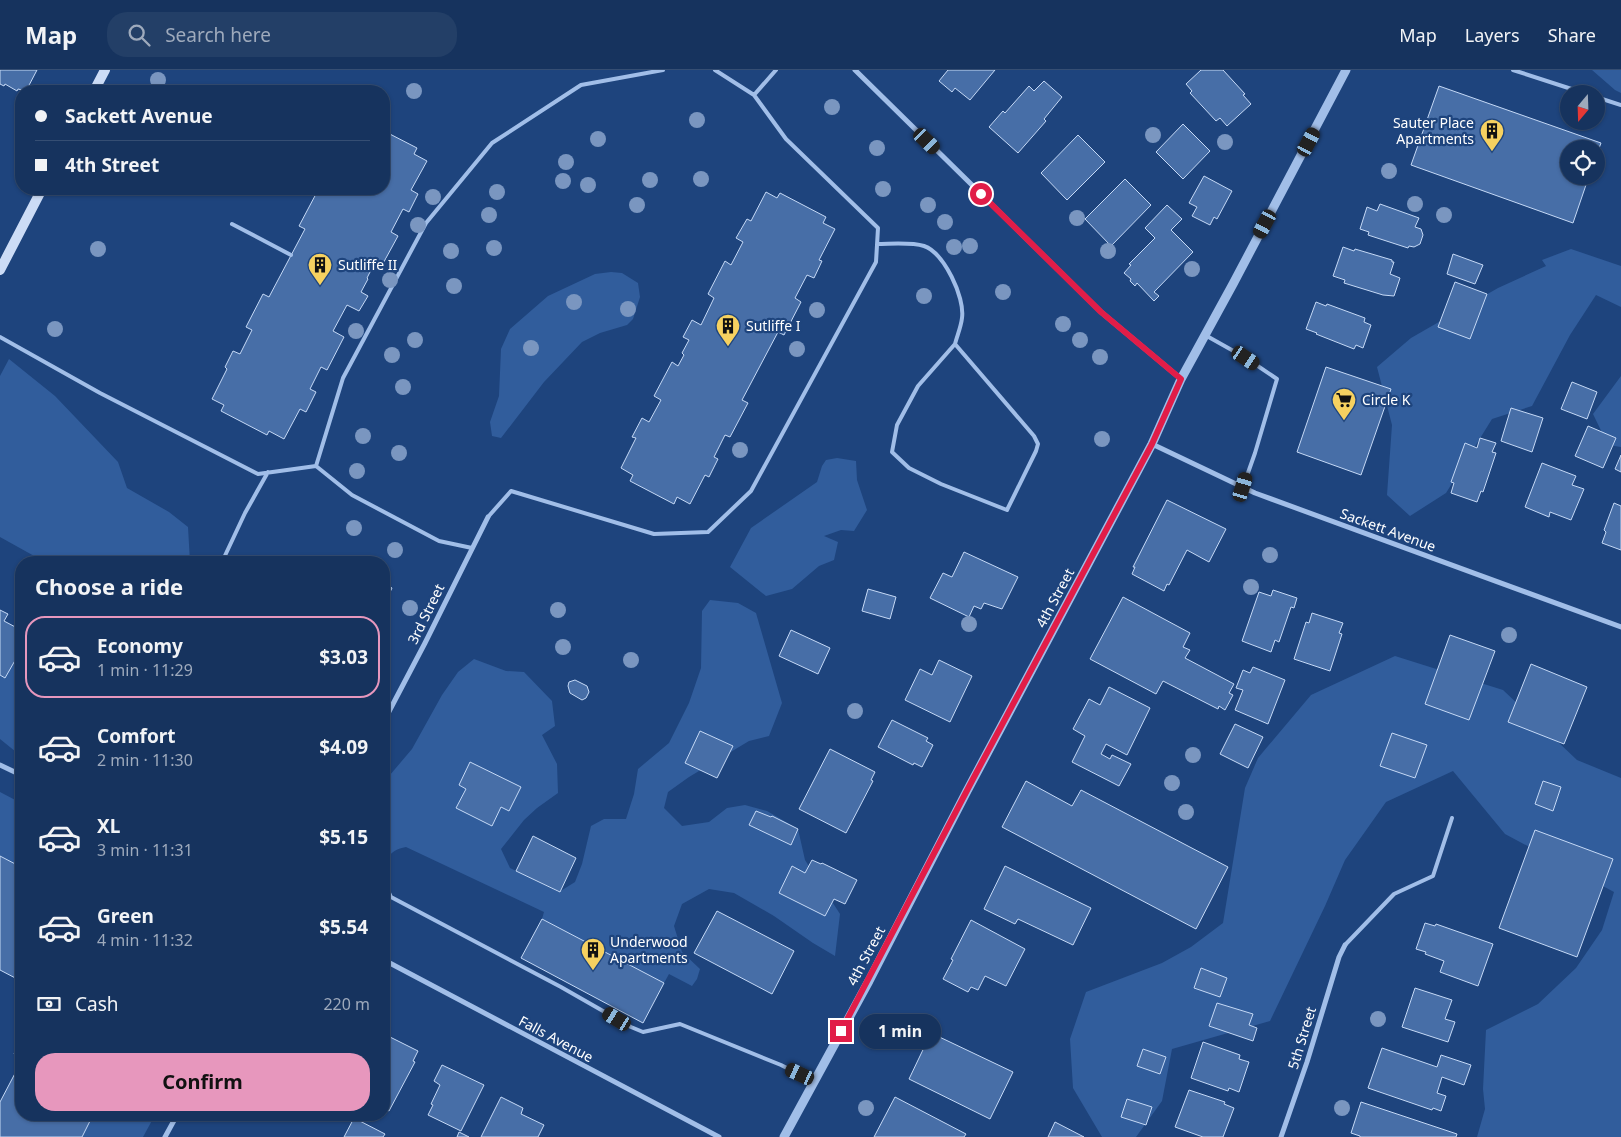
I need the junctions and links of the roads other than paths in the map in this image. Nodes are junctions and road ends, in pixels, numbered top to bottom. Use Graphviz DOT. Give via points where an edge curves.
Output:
graph roads {
  1 [pos="105,70"];
  2 [pos="663,70"];
  3 [pos="715,70"];
  4 [pos="776,70"];
  5 [pos="855,70"];
  6 [pos="1346,70"];
  7 [pos="1513,70"];
  8 [pos="97,85"];
  9 [pos="1560,85"];
  10 [pos="754,95"];
  11 [pos="1605,100"];
  12 [pos="1621,105"];
  13 [pos="39,195"];
  14 [pos="232,224"];
  15 [pos="877,244"];
  16 [pos="291,255"];
  17 [pos="0,270"];
  18 [pos="1205,335"];
  19 [pos="0,337"];
  20 [pos="955,344"];
  21 [pos="1181,379"];
  22 [pos="1152,444"];
  23 [pos="316,466"];
  24 [pos="268,472"];
  25 [pos="1243,487"];
  26 [pos="488,517"];
  27 [pos="472,548"];
  28 [pos="225,556"];
  29 [pos="1621,627"];
  30 [pos="390,710"];
  31 [pos="0,764"];
  32 [pos="15,773"];
  33 [pos="1452,818"];
  34 [pos="390,895"];
  35 [pos="1344,945"];
  36 [pos="390,963"];
  37 [pos="814,1082"];
  38 [pos="174,1121"];
  39 [pos="165,1137"];
  40 [pos="719,1137"];
  41 [pos="784,1137"];
  42 [pos="1281,1137"];
  1 -- 8 [label="main road"];
  2 -- 23 [label="lane" via="580,85 492,143 426,223 343,378"];
  3 -- 10 [label="lane"];
  4 -- 10 [label="lane"];
  5 -- 21 [label="street" via="1101,312"];
  6 -- 18 [label="street, 4th Street"];
  7 -- 9 [label="lane"];
  10 -- 15 [label="lane" via="786,139 878,228"];
  11 -- 12 [label="lane"];
  13 -- 17 [label="main road"];
  14 -- 16 [label="lane"];
  15 -- 20 [label="lane" via="924,246 943,261 957,288 963,317"];
  15 -- 26 [label="lane" via="876,262 752,491 708,532 654,534 511,491"];
  18 -- 21 [label="street, 4th Street"];
  18 -- 25 [label="lane" via="1277,379"];
  19 -- 24 [label="lane" via="252,471 258,474"];
  20 -- 20 [label="lane" via="1038,444 1007,510 908,468 892,452 897,426 918,386"];
  21 -- 22 [label="street, 4th Street"];
  22 -- 25 [label="street, Sackett Avenue"];
  22 -- 37 [label="street, 4th Street"];
  23 -- 24 [label="lane"];
  23 -- 27 [label="lane" via="352,496 439,541"];
  24 -- 28 [label="lane"];
  25 -- 29 [label="street, Sackett Avenue"];
  26 -- 27 [label="street, 3rd Street"];
  27 -- 30 [label="street, 3rd Street"];
  31 -- 32 [label="street"];
  33 -- 35 [label="lane" via="1433,876 1394,894"];
  34 -- 37 [label="lane" via="642,1032 680,1024"];
  35 -- 42 [label="street, 5th Street"];
  36 -- 40 [label="street, Falls Avenue"];
  37 -- 41 [label="street, 4th Street"];
  38 -- 39 [label="street"];
}
